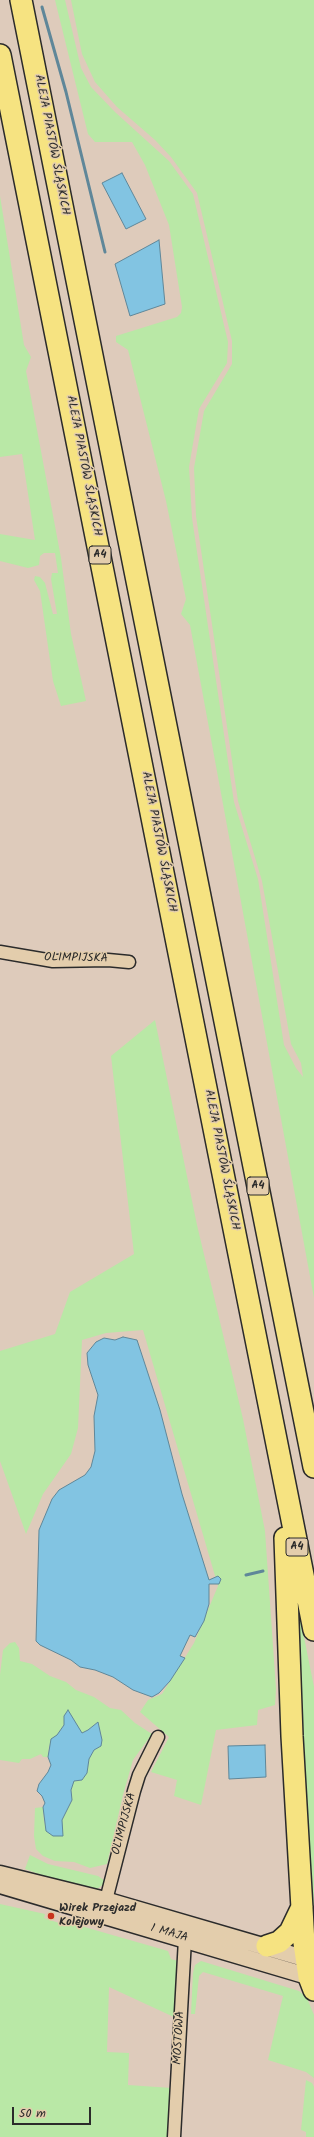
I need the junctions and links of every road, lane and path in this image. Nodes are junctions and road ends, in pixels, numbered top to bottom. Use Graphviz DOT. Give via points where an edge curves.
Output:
graph roads {
  1 [pos="21,0"];
  2 [pos="0,55"];
  3 [pos="0,952"];
  4 [pos="129,962"];
  5 [pos="313,1460"];
  6 [pos="281,1464"];
  7 [pos="314,1630"];
  8 [pos="158,1737"];
  9 [pos="0,1874"];
  10 [pos="0,1885"];
  11 [pos="302,1906"];
  12 [pos="104,1907"];
  13 [pos="185,1939"];
  14 [pos="267,1946"];
  15 [pos="311,1973"];
  16 [pos="174,2137"];
  1 -- 5 [label="highway, ALEJA PIASTÓW ŚLĄSKICH / A4"];
  2 -- 6 [label="highway, ALEJA PIASTÓW ŚLĄSKICH / A4"];
  3 -- 4 [label="street, OLIMPIJSKA" via="53,961"];
  6 -- 7 [label="highway, ALEJA PIASTÓW ŚLĄSKICH / A4"];
  6 -- 11 [label="highway"];
  8 -- 12 [label="street, OLIMPIJSKA" via="139,1775"];
  9 -- 12 [label="main road, 1 MAJA"];
  10 -- 12 [label="main road, 1 MAJA"];
  11 -- 14 [label="highway" via="290,1932 279,1942"];
  11 -- 15 [label="highway"];
  12 -- 13 [label="main road, 1 MAJA"];
  12 -- 14 [label="main road, 1 MAJA"];
  13 -- 15 [label="main road, 1 MAJA"];
  13 -- 16 [label="street, MOSTOWA"];
  14 -- 15 [label="main road, 1 MAJA"];
}
